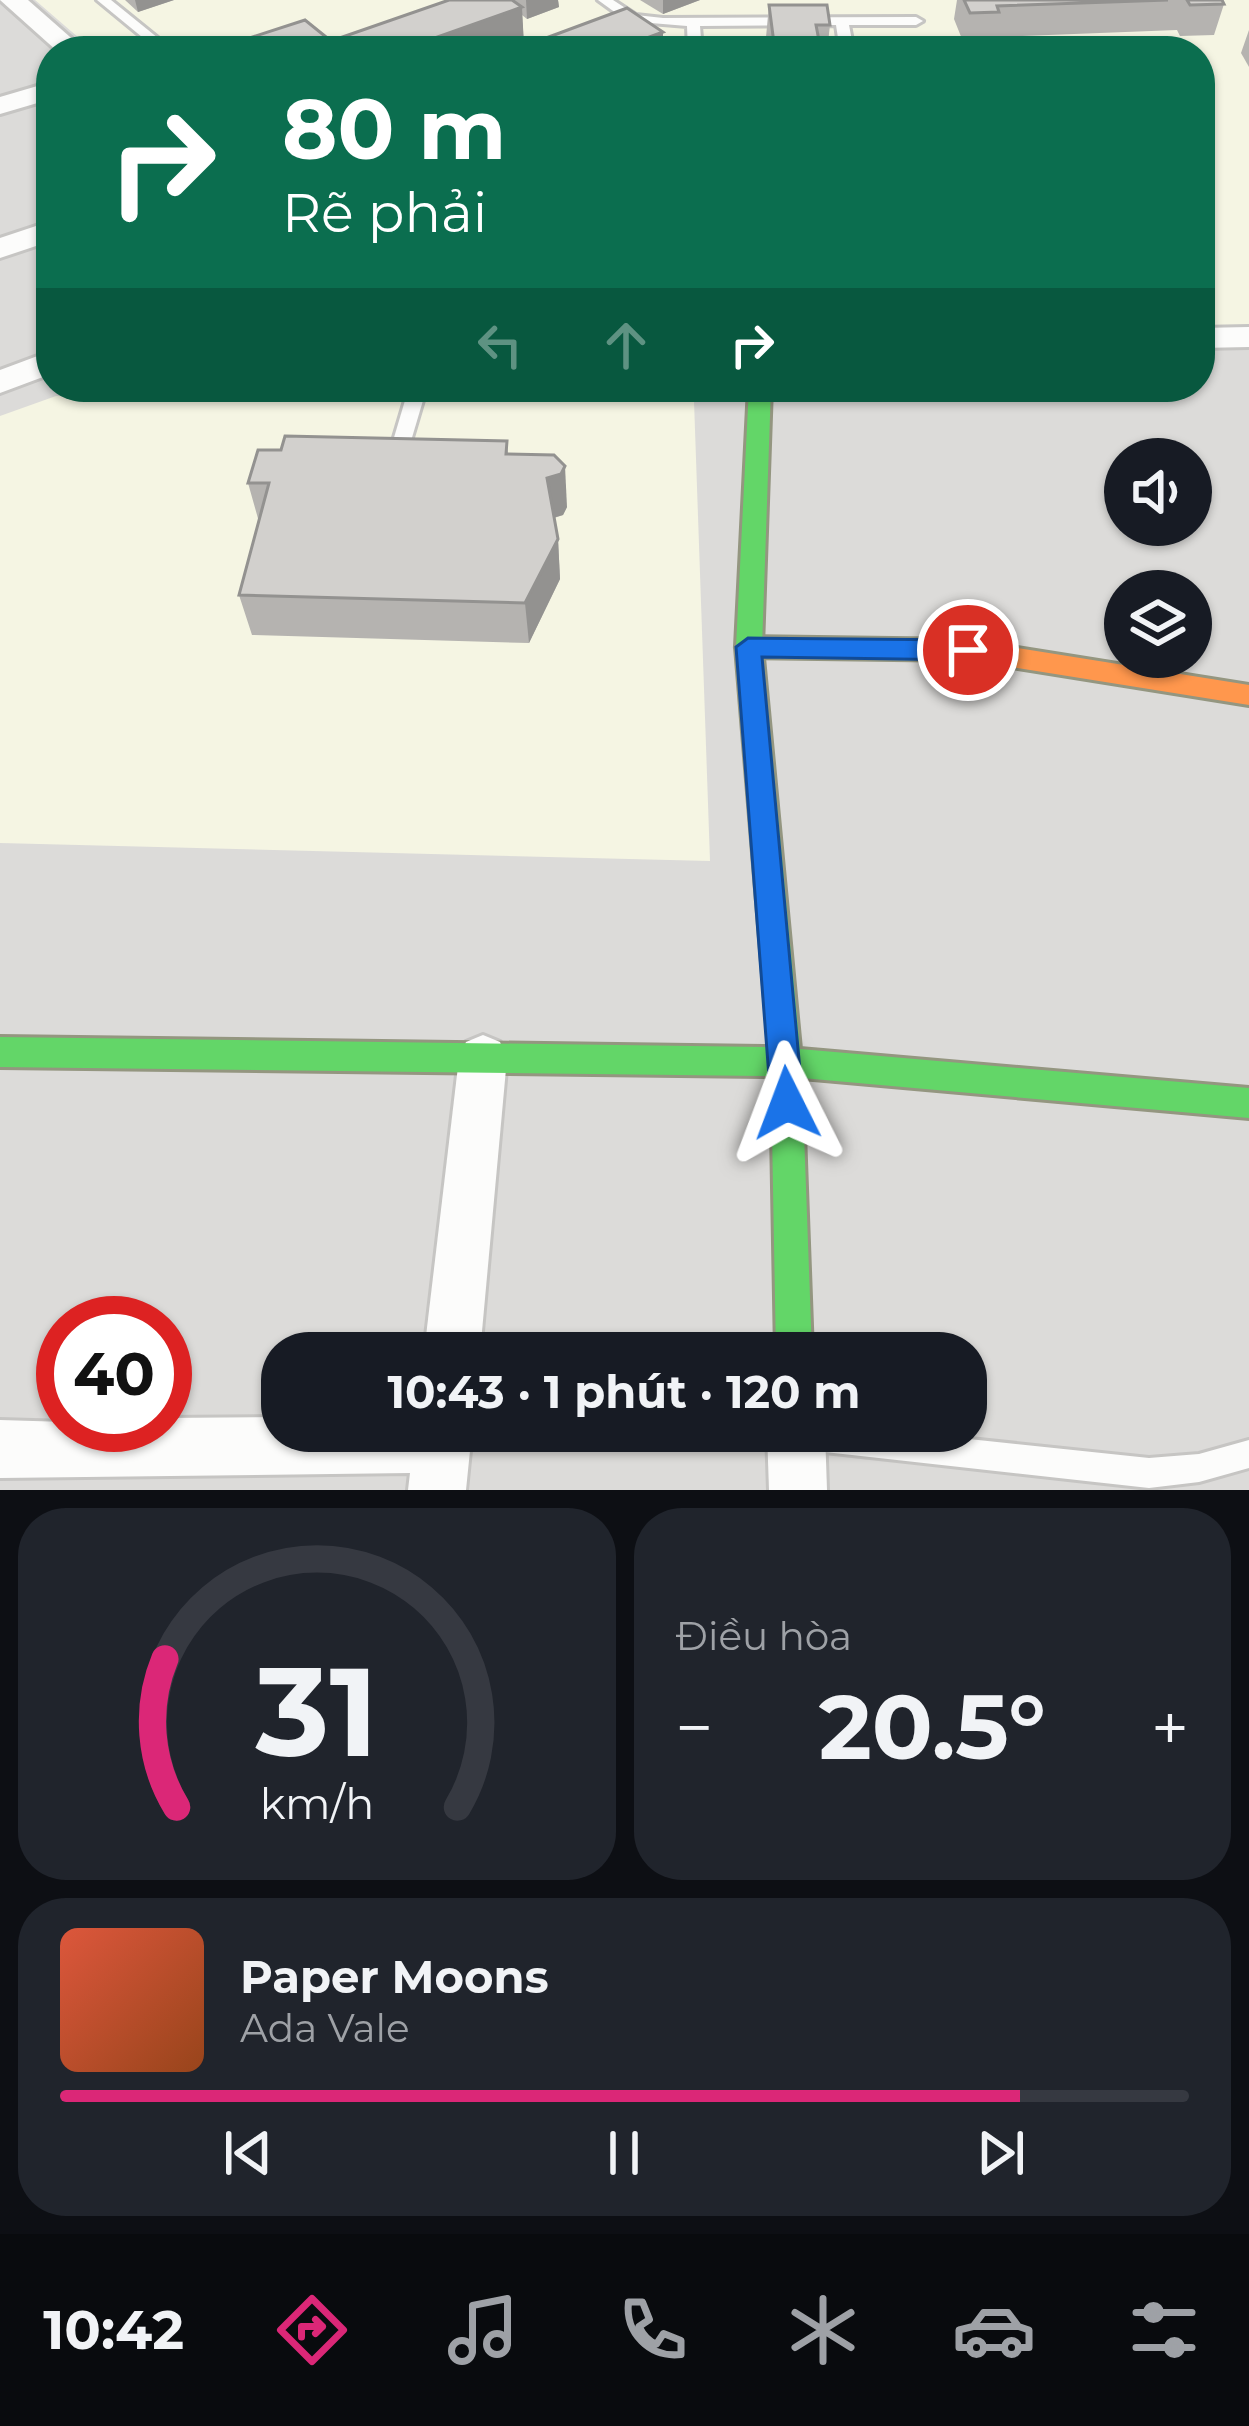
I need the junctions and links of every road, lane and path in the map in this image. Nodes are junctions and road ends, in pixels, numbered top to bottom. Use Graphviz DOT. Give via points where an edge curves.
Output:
graph roads {
  1 [pos="12,0"];
  2 [pos="103,0"];
  3 [pos="604,0"];
  4 [pos="916,21"];
  5 [pos="842,22"];
  6 [pos="693,24"];
  7 [pos="55,36"];
  8 [pos="148,36"];
  9 [pos="694,36"];
  10 [pos="844,36"];
  11 [pos="36,95"];
  12 [pos="0,106"];
  13 [pos="36,236"];
  14 [pos="0,249"];
  15 [pos="1249,337"];
  16 [pos="1215,338"];
  17 [pos="36,368"];
  18 [pos="0,382"];
  19 [pos="414,402"];
  20 [pos="759,402"];
  21 [pos="399,451"];
  22 [pos="748,647"];
  23 [pos="1249,695"];
  24 [pos="0,1052"];
  25 [pos="483,1058"];
  26 [pos="786,1062"];
  27 [pos="1249,1103"];
  28 [pos="454,1332"];
  29 [pos="793,1332"];
  30 [pos="0,1449"];
  31 [pos="796,1452"];
  32 [pos="1249,1454"];
  33 [pos="441,1455"];
  1 -- 7 [label="street"];
  2 -- 8 [label="lane"];
  3 -- 6 [label="lane" via="632,18"];
  4 -- 5 [label="lane"];
  5 -- 6 [label="lane"];
  5 -- 10 [label="lane"];
  6 -- 9 [label="lane"];
  11 -- 12 [label="street"];
  13 -- 14 [label="street"];
  15 -- 16 [label="street"];
  17 -- 18 [label="street"];
  19 -- 21 [label="lane"];
  20 -- 22 [label="street"];
  22 -- 23 [label="street" via="968,650"];
  22 -- 26 [label="street"];
  24 -- 25 [label="street"];
  25 -- 26 [label="street"];
  25 -- 28 [label="street"];
  26 -- 27 [label="street"];
  26 -- 29 [label="street"];
  30 -- 33 [label="street"];
  31 -- 32 [label="lane" via="1150,1473"];
}
